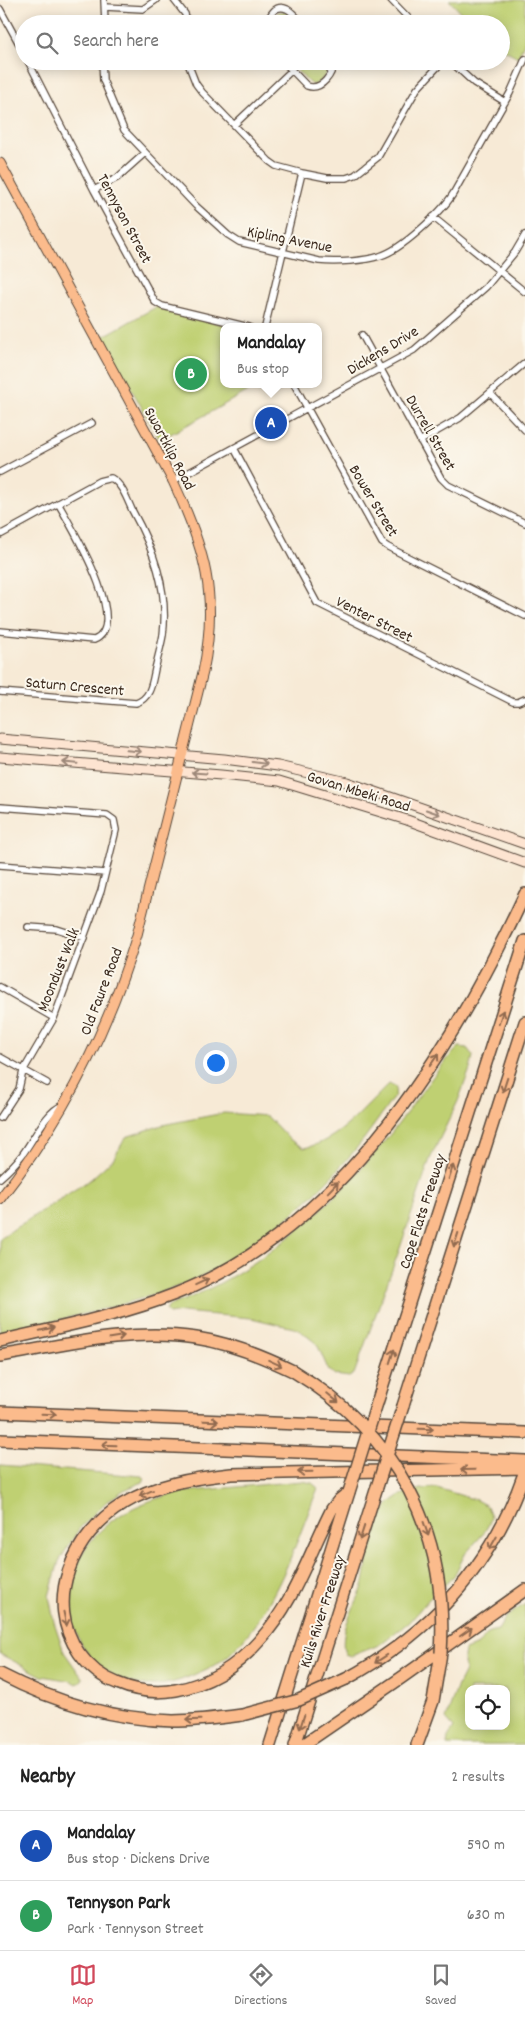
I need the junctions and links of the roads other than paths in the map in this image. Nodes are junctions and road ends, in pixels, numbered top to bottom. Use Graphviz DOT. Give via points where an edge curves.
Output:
graph roads {
  1 [pos="156,0"];
  2 [pos="174,0"];
  3 [pos="391,0"];
  4 [pos="105,3"];
  5 [pos="0,9"];
  6 [pos="185,15"];
  7 [pos="271,15"];
  8 [pos="294,15"];
  9 [pos="405,15"];
  10 [pos="15,36"];
  11 [pos="525,59"];
  12 [pos="33,70"];
  13 [pos="102,70"];
  14 [pos="191,70"];
  15 [pos="292,70"];
  16 [pos="331,70"];
  17 [pos="434,70"];
  18 [pos="460,70"];
  19 [pos="505,102"];
  20 [pos="234,125"];
  21 [pos="145,153"];
  22 [pos="0,163"];
  23 [pos="302,173"];
  24 [pos="94,190"];
  25 [pos="433,217"];
  26 [pos="525,235"];
  27 [pos="283,253"];
  28 [pos="500,271"];
  29 [pos="525,292"];
  30 [pos="232,323"];
  31 [pos="266,323"];
  32 [pos="362,335"];
  33 [pos="525,363"];
  34 [pos="380,368"];
  35 [pos="296,388"];
  36 [pos="490,393"];
  37 [pos="306,408"];
  38 [pos="92,422"];
  39 [pos="525,430"];
  40 [pos="420,441"];
  41 [pos="234,448"];
  42 [pos="0,472"];
  43 [pos="174,481"];
  44 [pos="58,504"];
  45 [pos="525,523"];
  46 [pos="0,535"];
  47 [pos="525,616"];
  48 [pos="0,632"];
  49 [pos="0,692"];
  50 [pos="525,699"];
  51 [pos="0,739"];
  52 [pos="182,755"];
  53 [pos="0,757"];
  54 [pos="178,772"];
  55 [pos="0,806"];
  56 [pos="521,842"];
  57 [pos="525,862"];
  58 [pos="0,864"];
  59 [pos="106,873"];
  60 [pos="525,894"];
  61 [pos="28,927"];
  62 [pos="85,938"];
  63 [pos="525,941"];
  64 [pos="0,987"];
  65 [pos="54,1018"];
  66 [pos="525,1022"];
  67 [pos="0,1057"];
  68 [pos="23,1071"];
  69 [pos="47,1083"];
  70 [pos="64,1105"];
  71 [pos="0,1118"];
  72 [pos="0,1178"];
  73 [pos="0,1199"];
  74 [pos="0,1341"];
  75 [pos="0,1356"];
  76 [pos="0,1412"];
  77 [pos="525,1433"];
  78 [pos="0,1440"];
  79 [pos="525,1461"];
  80 [pos="525,1470"];
  81 [pos="349,1492"];
  82 [pos="525,1590"];
  83 [pos="0,1674"];
  84 [pos="270,1745"];
  85 [pos="295,1745"];
  86 [pos="302,1745"];
  87 [pos="418,1745"];
  1 -- 4 [label="street" via="143,9"];
  2 -- 6 [label="street"];
  3 -- 9 [label="street"];
  5 -- 10 [label="street"];
  7 -- 8 [label="street" via="283,8"];
  11 -- 19 [label="street, Kipling Avenue"];
  12 -- 24 [label="street, Tennyson Street"];
  13 -- 21 [label="street, Kipling Avenue" via="103,80 121,125"];
  14 -- 20 [label="street" via="199,88"];
  15 -- 16 [label="street" via="308,86 315,88 324,82"];
  15 -- 20 [label="street"];
  17 -- 23 [label="street" via="421,83 375,161 346,178"];
  18 -- 19 [label="street"];
  19 -- 25 [label="street, Kipling Avenue" via="453,194"];
  20 -- 23 [label="street" via="268,161"];
  21 -- 24 [label="street" via="116,178"];
  21 -- 27 [label="street, Kipling Avenue" via="196,206 234,239"];
  22 -- 43 [label="main road, Swartklip Road"];
  23 -- 27 [label="street"];
  24 -- 30 [label="street, Tennyson Street" via="155,302"];
  25 -- 27 [label="street, Kipling Avenue" via="402,243 376,257 325,262"];
  25 -- 28 [label="street"];
  26 -- 28 [label="street, Dickens Drive"];
  27 -- 31 [label="street"];
  28 -- 29 [label="street"];
  28 -- 34 [label="street, Dickens Drive" via="419,346"];
  32 -- 34 [label="street, Durrell Street"];
  33 -- 36 [label="street"];
  34 -- 37 [label="street, Dickens Drive"];
  34 -- 40 [label="street, Durrell Street"];
  35 -- 37 [label="street, Bower Street"];
  36 -- 39 [label="street"];
  36 -- 40 [label="street" via="460,418"];
  37 -- 41 [label="street, Dickens Drive"];
  37 -- 47 [label="street, Bower Street" via="388,548"];
  38 -- 42 [label="street"];
  40 -- 45 [label="street, Durrell Street" via="448,485"];
  41 -- 43 [label="street, Dickens Drive"];
  41 -- 50 [label="street, Venter Street" via="317,603 513,702"];
  43 -- 52 [label="main road, Swartklip Road" via="199,541 211,600 207,653"];
  44 -- 46 [label="street, Saturn Crescent"];
  44 -- 48 [label="street" via="98,579 105,608 104,631 94,640"];
  44 -- 49 [label="street, Saturn Crescent" via="99,481 111,478 144,530 157,563 164,618 149,694 136,703"];
  51 -- 52 [label="main road, Govan Mbeki Road, one-way"];
  52 -- 54 [label="main road, Swartklip Road"];
  52 -- 56 [label="main road, Govan Mbeki Road, one-way" via="319,774"];
  54 -- 53 [label="main road, Govan Mbeki Road, one-way"];
  57 -- 54 [label="main road, Govan Mbeki Road, one-way" via="407,820 279,782"];
  54 -- 70 [label="main road, Old Faure Road" via="137,935 123,977 96,1043"];
  55 -- 59 [label="street, Moondust Walk" via="107,815 114,820 116,830"];
  58 -- 59 [label="street"];
  59 -- 62 [label="street, Moondust Walk"];
  74 -- 60 [label="highway, one-way" via="118,1313 176,1294 242,1261 296,1222 388,1125 443,1046 488,968"];
  61 -- 62 [label="street" via="57,929"];
  62 -- 65 [label="street, Moondust Walk"];
  81 -- 63 [label="highway, Cape Flats Freeway, one-way, bridge"];
  64 -- 65 [label="street"];
  65 -- 68 [label="street, Moondust Walk"];
  66 -- 85 [label="highway, Kuils River Freeway, one-way, bridge"];
  67 -- 68 [label="street"];
  68 -- 69 [label="street"];
  68 -- 71 [label="street, Moondust Walk" via="19,1090"];
  70 -- 72 [label="street" via="52,1111 12,1167"];
  70 -- 73 [label="main road, Old Faure Road"];
  75 -- 87 [label="highway, one-way, bridge" via="125,1336 197,1338 232,1346 293,1371 352,1413 400,1473 422,1517 437,1565 443,1614 442,1654"];
  76 -- 77 [label="highway, one-way"];
  79 -- 78 [label="highway, one-way"];
  80 -- 81 [label="highway, one-way" via="231,1474 199,1477 144,1493 123,1504 98,1524 71,1562 65,1583 63,1612 74,1645 96,1672 136,1690 167,1692 186,1688 226,1671 271,1628 300,1578 332,1509"];
  80 -- 83 [label="highway, one-way, bridge" via="515,1500 489,1549 441,1609 388,1655 346,1680 299,1700 242,1715 204,1719 127,1717 59,1700"];
  81 -- 84 [label="highway, Kuils River Freeway"];
  86 -- 82 [label="highway, one-way"];
}
